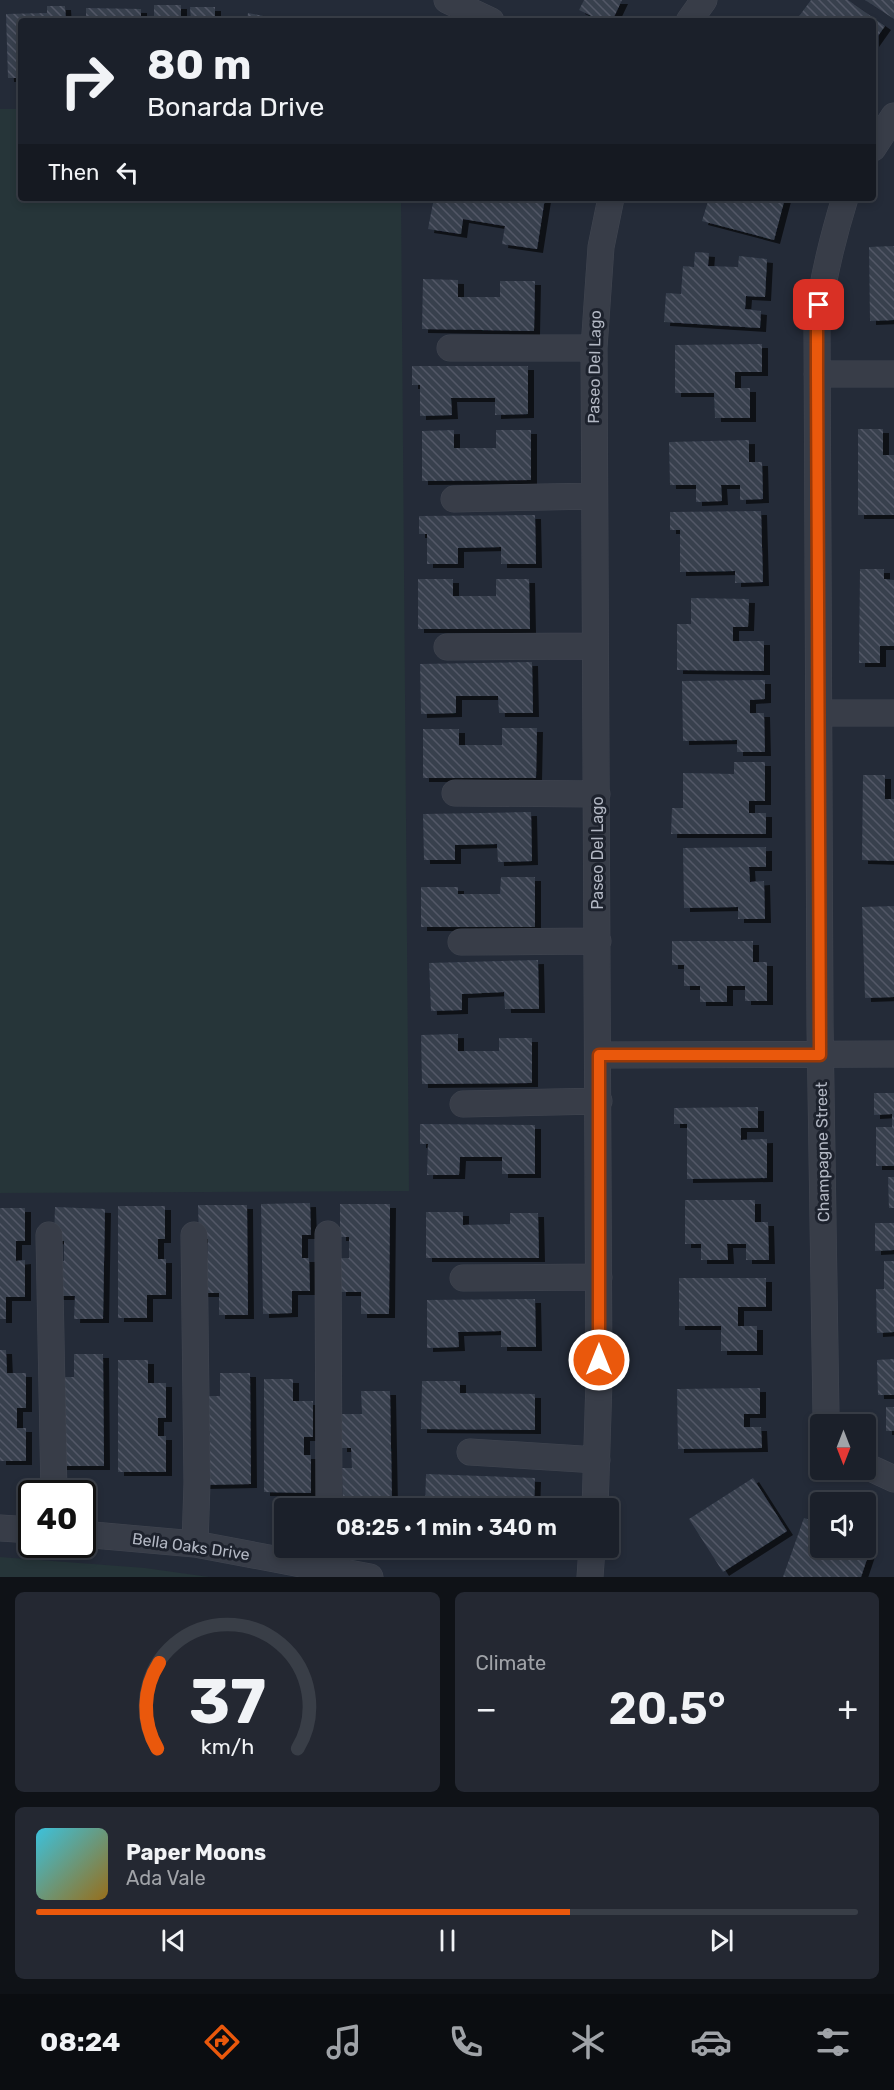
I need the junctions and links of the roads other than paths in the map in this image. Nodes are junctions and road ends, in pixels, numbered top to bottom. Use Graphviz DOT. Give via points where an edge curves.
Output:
graph roads {
  1 [pos="447,0"];
  2 [pos="704,0"];
  3 [pos="485,18"];
  4 [pos="691,18"];
  5 [pos="894,116"];
  6 [pos="876,143"];
  7 [pos="610,201"];
  8 [pos="844,201"];
  9 [pos="450,348"];
  10 [pos="594,348"];
  11 [pos="817,374"];
  12 [pos="894,374"];
  13 [pos="594,496"];
  14 [pos="454,499"];
  15 [pos="595,646"];
  16 [pos="447,647"];
  17 [pos="819,713"];
  18 [pos="894,713"];
  19 [pos="455,793"];
  20 [pos="597,794"];
  21 [pos="598,941"];
  22 [pos="461,942"];
  23 [pos="894,1054"];
  24 [pos="599,1055"];
  25 [pos="820,1055"];
  26 [pos="598,1101"];
  27 [pos="463,1104"];
  28 [pos="49,1234"];
  29 [pos="194,1234"];
  30 [pos="328,1234"];
  31 [pos="599,1276"];
  32 [pos="463,1278"];
  33 [pos="826,1414"];
  34 [pos="470,1452"];
  35 [pos="597,1461"];
  36 [pos="876,1471"];
  37 [pos="894,1479"];
  38 [pos="54,1480"];
  39 [pos="329,1498"];
  40 [pos="595,1498"];
  41 [pos="0,1528"];
  42 [pos="18,1529"];
  43 [pos="96,1535"];
  44 [pos="195,1544"];
  45 [pos="274,1553"];
  46 [pos="323,1558"];
  47 [pos="591,1558"];
  48 [pos="370,1577"];
  49 [pos="590,1577"];
  1 -- 3 [label="street"];
  2 -- 4 [label="street"];
  5 -- 6 [label="street"];
  7 -- 10 [label="street, Paseo Del Lago" via="601,247"];
  8 -- 11 [label="street, Champagne Street" via="822,285"];
  9 -- 10 [label="street"];
  10 -- 13 [label="street, Paseo Del Lago"];
  11 -- 12 [label="street"];
  11 -- 17 [label="street, Champagne Street"];
  13 -- 14 [label="street"];
  13 -- 15 [label="street, Paseo Del Lago"];
  15 -- 16 [label="street"];
  15 -- 20 [label="street, Paseo Del Lago"];
  17 -- 18 [label="street"];
  17 -- 25 [label="street, Champagne Street"];
  19 -- 20 [label="street"];
  20 -- 21 [label="street, Paseo Del Lago"];
  21 -- 22 [label="street"];
  21 -- 24 [label="street, Paseo Del Lago"];
  23 -- 25 [label="street"];
  24 -- 25 [label="street"];
  24 -- 26 [label="street, Paseo Del Lago"];
  25 -- 33 [label="street, Champagne Street"];
  26 -- 27 [label="street"];
  26 -- 31 [label="street, Paseo Del Lago"];
  28 -- 38 [label="street"];
  29 -- 44 [label="street"];
  30 -- 39 [label="street"];
  31 -- 32 [label="street"];
  31 -- 35 [label="street, Paseo Del Lago"];
  34 -- 35 [label="street"];
  35 -- 40 [label="street, Paseo Del Lago"];
  36 -- 37 [label="street"];
  41 -- 42 [label="street"];
  43 -- 44 [label="street, Bella Oaks Drive"];
  44 -- 45 [label="street, Bella Oaks Drive"];
  46 -- 48 [label="street, Bella Oaks Drive"];
  47 -- 49 [label="street"];
}
